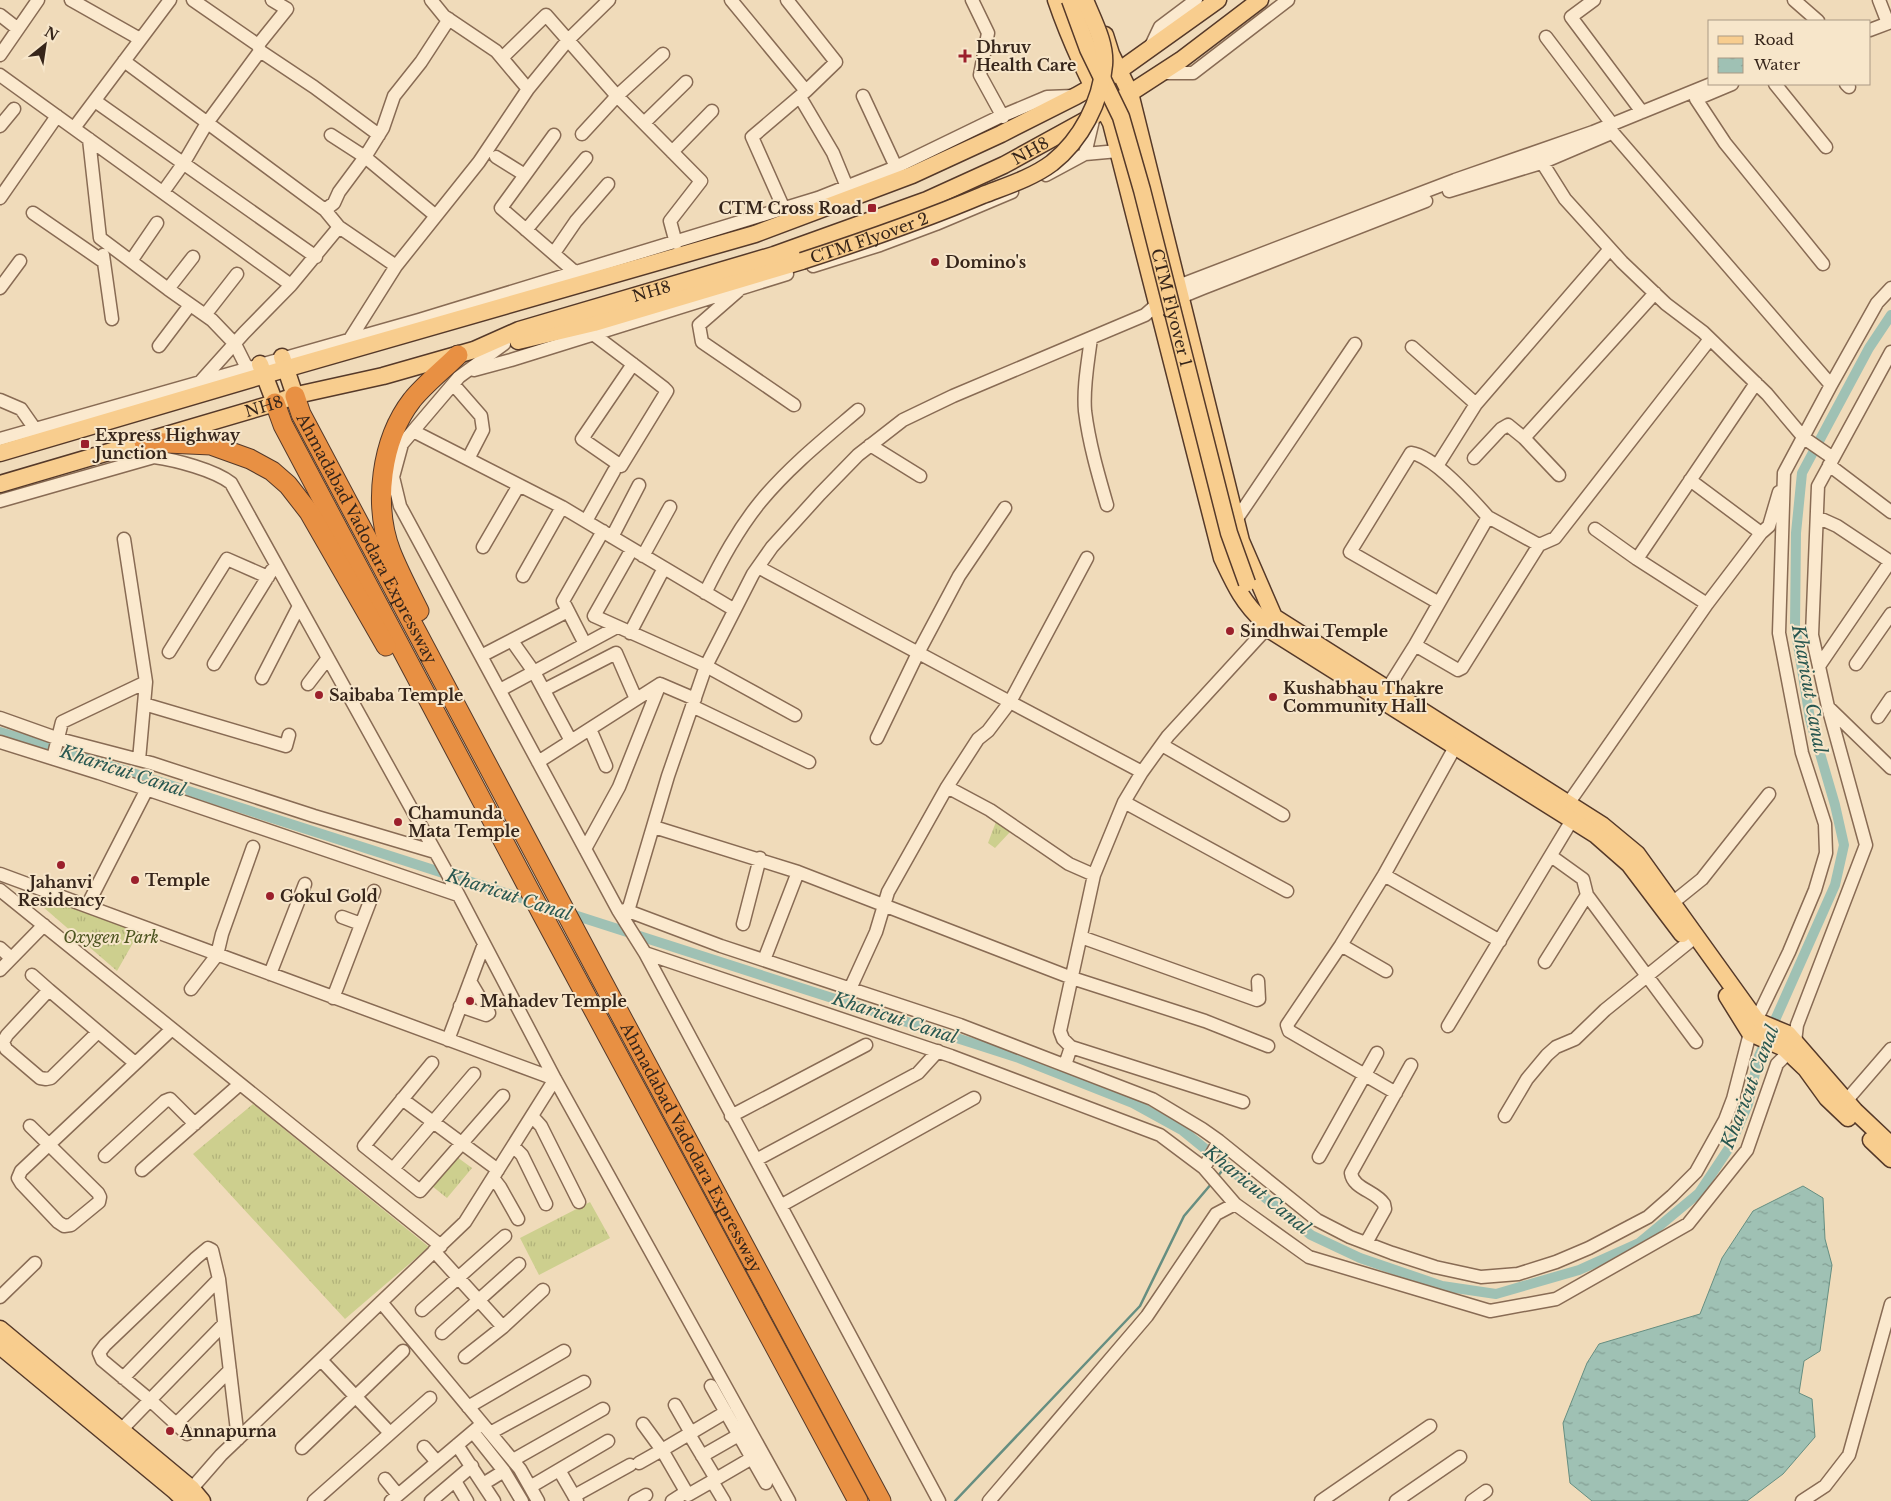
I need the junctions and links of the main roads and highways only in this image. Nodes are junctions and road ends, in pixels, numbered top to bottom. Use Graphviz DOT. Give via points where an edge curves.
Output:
graph roads {
  1 [pos="1056,0"];
  2 [pos="1070,0"];
  3 [pos="1085,0"];
  4 [pos="1092,0"];
  5 [pos="1218,0"];
  6 [pos="1260,0"];
  7 [pos="1119,71"];
  8 [pos="1092,88"];
  9 [pos="1130,94"];
  10 [pos="1099,113"];
  11 [pos="466,352"];
  12 [pos="283,363"];
  13 [pos="257,369"];
  14 [pos="295,396"];
  15 [pos="275,403"];
  16 [pos="149,450"];
  17 [pos="0,453"];
  18 [pos="0,484"];
  19 [pos="1267,622"];
  20 [pos="467,728"];
  21 [pos="471,780"];
  22 [pos="1668,906"];
  23 [pos="1756,1028"];
  24 [pos="1789,1044"];
  25 [pos="1891,1145"];
  26 [pos="1891,1160"];
  27 [pos="0,1328"];
  28 [pos="0,1346"];
  29 [pos="190,1497"];
  30 [pos="858,1501"];
  31 [pos="881,1501"];
  1 -- 8 [label="main road"];
  2 -- 19 [label="main road, CTM Flyover 1, bridge" via="1088,49 1121,117 1229,533 1247,583"];
  3 -- 11 [label="main road, CTM Flyover 2, bridge" via="1101,41 1104,63 1100,89 1082,129 1069,146 1051,163 1029,176 880,236 594,323"];
  4 -- 7 [label="main road"];
  5 -- 7 [label="main road, NH8"];
  6 -- 9 [label="main road, NH8"];
  7 -- 8 [label="main road, NH8"];
  7 -- 9 [label="main road"];
  8 -- 10 [label="main road"];
  8 -- 12 [label="main road, NH8" via="912,175 749,228"];
  9 -- 10 [label="main road, NH8"];
  9 -- 19 [label="main road" via="1236,520"];
  10 -- 11 [label="main road, NH8" via="1004,165 927,200 774,256 519,330"];
  10 -- 19 [label="main road" via="1110,123 1154,311 1222,558 1249,608"];
  11 -- 14 [label="main road, NH8" via="383,376"];
  11 -- 20 [label="highway" via="412,401 393,435 382,471 381,512 390,551 454,685"];
  12 -- 13 [label="main road, NH8"];
  12 -- 14 [label="main road"];
  13 -- 15 [label="main road"];
  13 -- 17 [label="main road, NH8" via="54,431"];
  14 -- 15 [label="main road, NH8"];
  14 -- 20 [label="highway, Ahmadabad Vadodara Expressway" via="301,414"];
  15 -- 16 [label="main road, NH8"];
  15 -- 21 [label="highway, Ahmadabad Vadodara Expressway" via="283,425"];
  16 -- 18 [label="main road, NH8" via="29,484"];
  16 -- 21 [label="highway" via="178,443 211,446 250,459 272,471 288,485 309,512 449,753"];
  19 -- 22 [label="main road" via="1567,812 1602,825 1637,854"];
  20 -- 31 [label="highway, Ahmadabad Vadodara Expressway"];
  21 -- 30 [label="highway, Ahmadabad Vadodara Expressway"];
  22 -- 23 [label="main road"];
  22 -- 23 [label="main road" via="1689,942"];
  23 -- 24 [label="main road"];
  24 -- 25 [label="main road"];
  24 -- 26 [label="main road" via="1827,1098"];
  27 -- 29 [label="main road" via="122,1430"];
  28 -- 29 [label="main road"];
}
